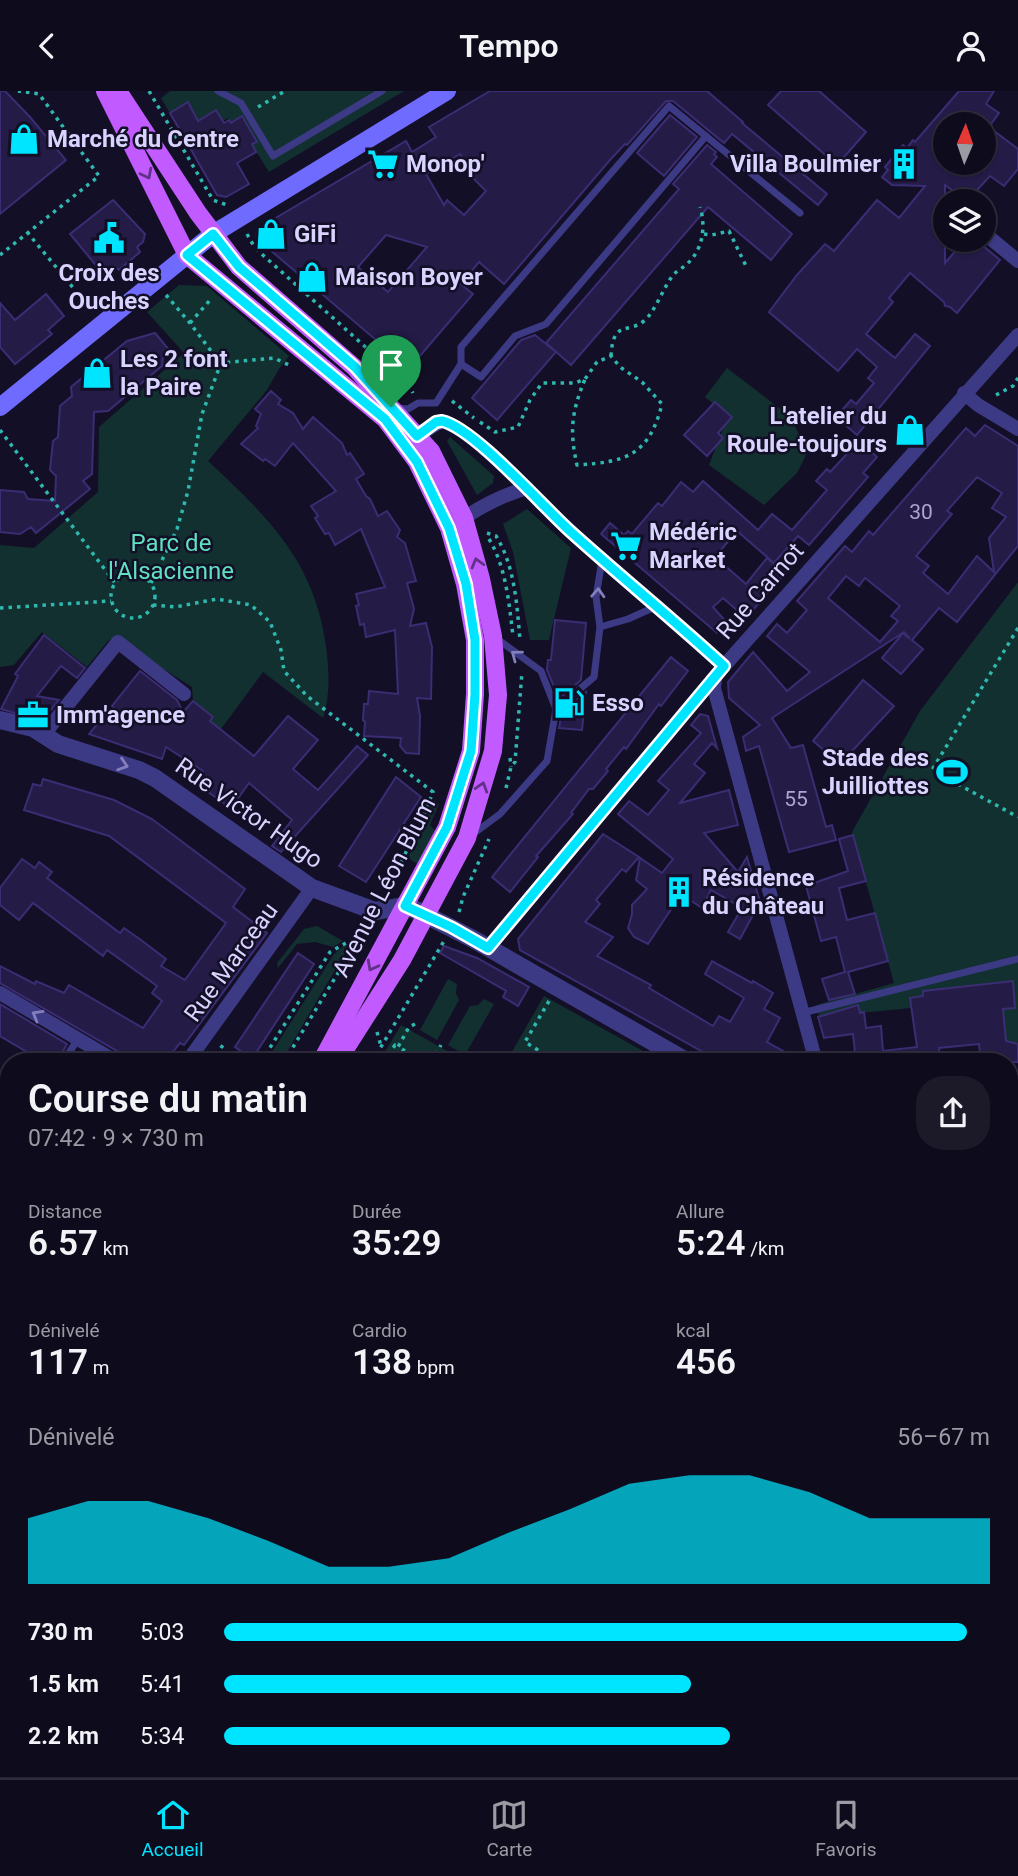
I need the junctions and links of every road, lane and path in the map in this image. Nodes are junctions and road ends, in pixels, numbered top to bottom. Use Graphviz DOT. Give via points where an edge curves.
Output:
graph roads {
  1 [pos="18,91"];
  2 [pos="105,91"];
  3 [pos="118,91"];
  4 [pos="149,91"];
  5 [pos="218,91"];
  6 [pos="285,91"];
  7 [pos="382,91"];
  8 [pos="447,91"];
  9 [pos="247,113"];
  10 [pos="706,136"];
  11 [pos="227,205"];
  12 [pos="700,207"];
  13 [pos="800,213"];
  14 [pos="27,232"];
  15 [pos="244,232"];
  16 [pos="213,234"];
  17 [pos="704,234"];
  18 [pos="996,243"];
  19 [pos="0,255"];
  20 [pos="187,255"];
  21 [pos="1018,261"];
  22 [pos="746,266"];
  23 [pos="217,292"];
  24 [pos="165,294"];
  25 [pos="89,307"];
  26 [pos="191,323"];
  27 [pos="1018,335"];
  28 [pos="611,356"];
  29 [pos="220,363"];
  30 [pos="461,364"];
  31 [pos="289,365"];
  32 [pos="1018,378"];
  33 [pos="584,379"];
  34 [pos="1015,386"];
  35 [pos="443,393"];
  36 [pos="964,393"];
  37 [pos="996,395"];
  38 [pos="416,398"];
  39 [pos="0,407"];
  40 [pos="391,407"];
  41 [pos="1018,429"];
  42 [pos="0,430"];
  43 [pos="417,436"];
  44 [pos="527,488"];
  45 [pos="456,523"];
  46 [pos="602,559"];
  47 [pos="115,583"];
  48 [pos="151,583"];
  49 [pos="111,601"];
  50 [pos="153,605"];
  51 [pos="657,606"];
  52 [pos="0,607"];
  53 [pos="600,627"];
  54 [pos="1018,628"];
  55 [pos="493,636"];
  56 [pos="724,666"];
  57 [pos="715,679"];
  58 [pos="184,694"];
  59 [pos="556,709"];
  60 [pos="0,720"];
  61 [pos="44,734"];
  62 [pos="1018,817"];
  63 [pos="467,838"];
  64 [pos="399,866"];
  65 [pos="312,888"];
  66 [pos="405,906"];
  67 [pos="427,916"];
  68 [pos="442,944"];
  69 [pos="488,948"];
  70 [pos="1018,959"];
  71 [pos="558,987"];
  72 [pos="0,993"];
  73 [pos="802,1013"];
  74 [pos="415,1024"];
  75 [pos="78,1039"];
  76 [pos="218,1040"];
  77 [pos="441,1045"];
  78 [pos="398,1047"];
  79 [pos="69,1053"];
  80 [pos="102,1053"];
  81 [pos="193,1053"];
  82 [pos="217,1053"];
  83 [pos="267,1053"];
  84 [pos="289,1053"];
  85 [pos="326,1053"];
  86 [pos="343,1053"];
  87 [pos="377,1053"];
  88 [pos="390,1053"];
  89 [pos="409,1053"];
  90 [pos="437,1053"];
  91 [pos="542,1053"];
  92 [pos="672,1053"];
  93 [pos="813,1053"];
  1 -- 14 [label="path" via="39,94 99,176"];
  2 -- 20 [label="main road, one-way"];
  3 -- 16 [label="main road, Avenue Léon Blum"];
  4 -- 11 [label="path" via="213,199"];
  5 -- 9 [label="lane" via="241,103"];
  6 -- 9 [label="path"];
  7 -- 9 [label="lane" via="273,156"];
  8 -- 16 [label="main road"];
  10 -- 13 [label="lane"];
  10 -- 30 [label="lane" via="546,324 514,336 481,377"];
  10 -- 30 [label="lane" via="669,106 461,347"];
  12 -- 17 [label="path"];
  14 -- 19 [label="path"];
  14 -- 25 [label="path"];
  15 -- 38 [label="path" via="255,248 409,386"];
  16 -- 20 [label="main road"];
  16 -- 40 [label="main road, Avenue Léon Blum" via="239,267 355,367"];
  17 -- 22 [label="path" via="729,231"];
  17 -- 28 [label="path" via="690,261 673,274 644,321 621,329 612,343"];
  18 -- 21 [label="street"];
  20 -- 39 [label="main road"];
  20 -- 45 [label="main road, Avenue Léon Blum" via="385,419"];
  23 -- 26 [label="path"];
  24 -- 26 [label="path"];
  26 -- 29 [label="path"];
  27 -- 36 [label="street, Rue Carnot"];
  28 -- 33 [label="path" via="597,362"];
  28 -- 33 [label="path" via="662,404 649,440 632,454 577,465 572,442 574,406"];
  29 -- 31 [label="path" via="274,358"];
  29 -- 48 [label="path" via="202,414 177,529"];
  30 -- 35 [label="lane"];
  32 -- 34 [label="path"];
  33 -- 35 [label="path" via="542,383 518,427 495,432"];
  34 -- 37 [label="path"];
  35 -- 40 [label="lane" via="436,403"];
  36 -- 41 [label="street"];
  36 -- 56 [label="street, Rue Carnot"];
  40 -- 43 [label="main road, Avenue Léon Blum"];
  42 -- 47 [label="path"];
  43 -- 44 [label="street" via="443,421 461,430"];
  43 -- 45 [label="main road, Avenue Léon Blum" via="431,451"];
  44 -- 45 [label="street" via="476,508"];
  44 -- 46 [label="street"];
  55 -- 45 [label="main road, Avenue Léon Blum, one-way" via="481,579"];
  45 -- 66 [label="main road, Avenue Léon Blum" via="475,640 471,751 447,827"];
  46 -- 51 [label="street"];
  53 -- 46 [label="lane, one-way" via="596,597"];
  47 -- 48 [label="path" via="133,574"];
  47 -- 49 [label="path"];
  48 -- 50 [label="path"];
  49 -- 50 [label="path" via="120,614 132,618 144,615"];
  49 -- 52 [label="path"];
  50 -- 64 [label="path" via="175,607 217,599 251,605 270,622 284,671 307,697 433,792"];
  51 -- 53 [label="lane"];
  51 -- 56 [label="street"];
  53 -- 59 [label="lane" via="594,677"];
  54 -- 62 [label="path" via="932,770"];
  59 -- 55 [label="lane, one-way" via="541,671"];
  63 -- 55 [label="main road, Avenue Léon Blum, one-way" via="493,751 498,695"];
  56 -- 57 [label="street, Rue Carnot"];
  57 -- 69 [label="street, Rue Carnot"];
  57 -- 73 [label="street"];
  58 -- 61 [label="street" via="118,642"];
  59 -- 63 [label="lane" via="547,761 500,814"];
  60 -- 61 [label="street, Rue Victor Hugo"];
  61 -- 65 [label="street, Rue Victor Hugo, one-way" via="58,744 155,778"];
  63 -- 67 [label="main road, Avenue Léon Blum"];
  65 -- 66 [label="street, Rue Victor Hugo" via="374,911"];
  65 -- 81 [label="street, Rue Marceau"];
  66 -- 67 [label="street"];
  66 -- 85 [label="main road, Avenue Léon Blum, one-way"];
  67 -- 69 [label="street"];
  67 -- 86 [label="main road, Avenue Léon Blum"];
  68 -- 87 [label="path"];
  69 -- 71 [label="street"];
  70 -- 73 [label="lane"];
  71 -- 91 [label="path" via="525,1042"];
  71 -- 92 [label="street"];
  75 -- 72 [label="street, one-way"];
  73 -- 93 [label="street"];
  74 -- 78 [label="path"];
  75 -- 79 [label="lane"];
  75 -- 80 [label="street"];
  76 -- 82 [label="path" via="223,1045"];
  77 -- 90 [label="path"];
  78 -- 88 [label="path"];
  78 -- 89 [label="path"];
  83 -- 84 [label="path" via="330,952 359,938"];
}
